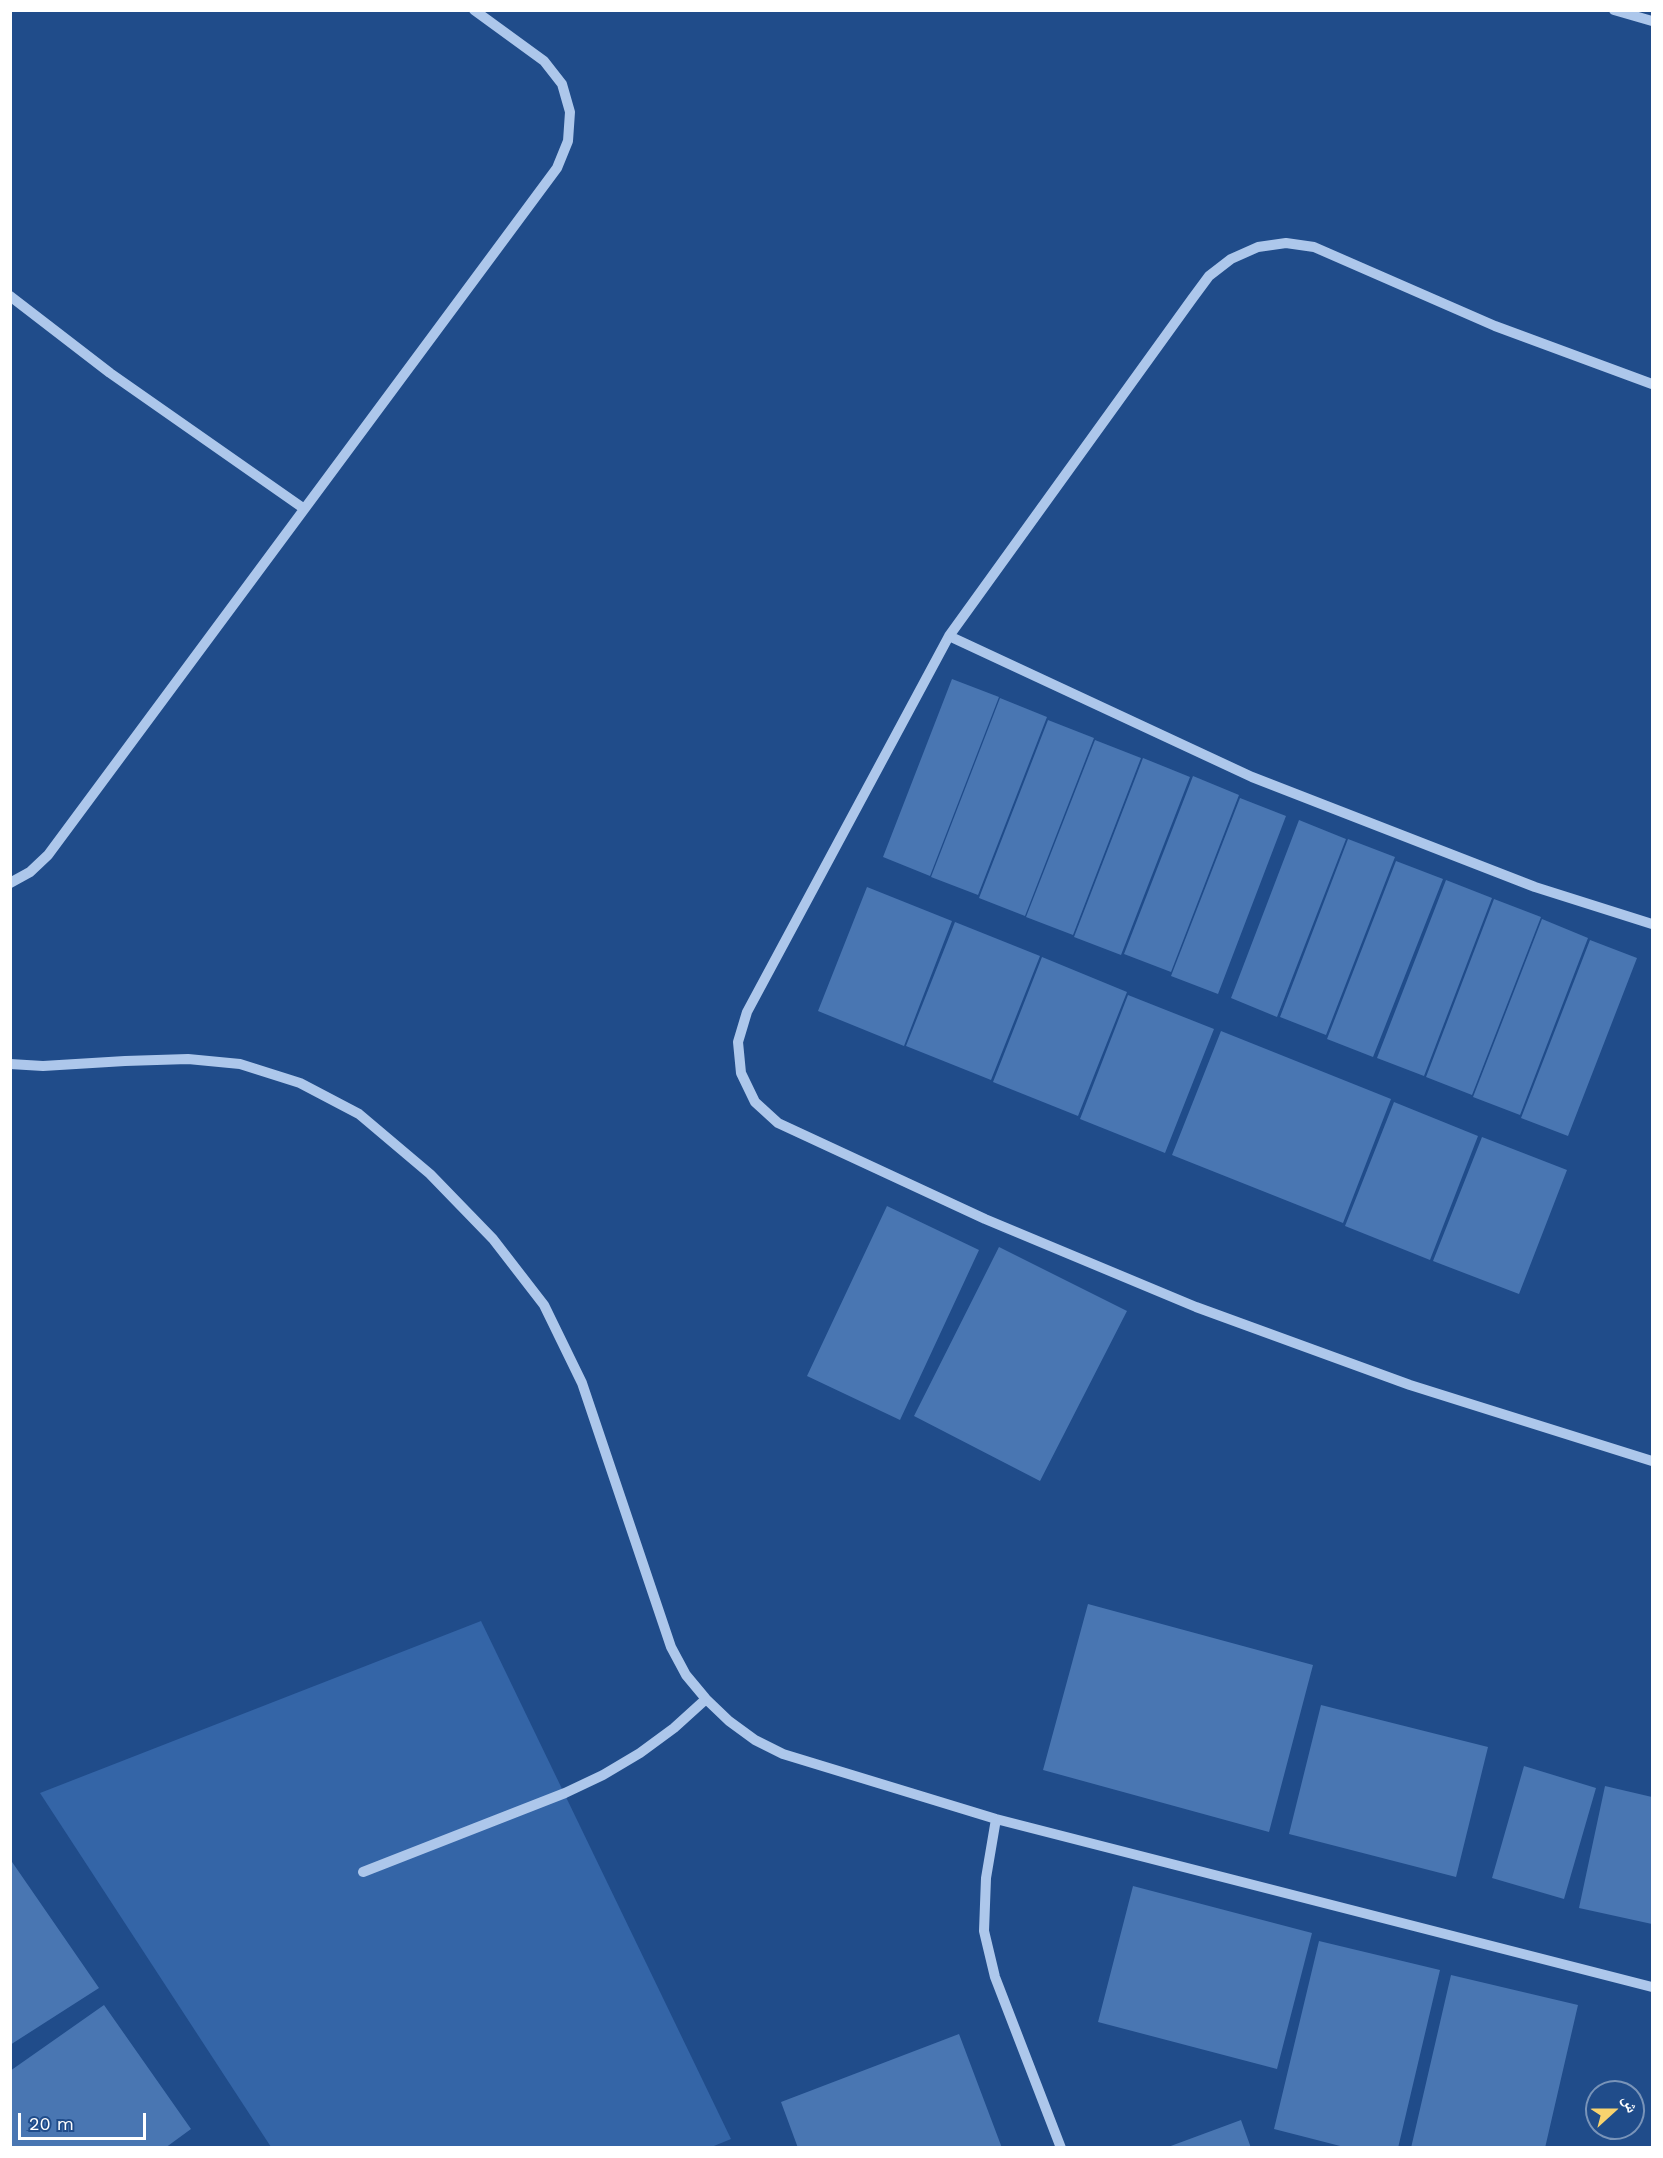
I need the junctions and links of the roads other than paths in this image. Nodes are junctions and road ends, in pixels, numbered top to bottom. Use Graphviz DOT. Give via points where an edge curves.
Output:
graph roads {
  1 [pos="474,10"];
  2 [pos="1614,10"];
  3 [pos="1653,21"];
  4 [pos="10,296"];
  5 [pos="1653,384"];
  6 [pos="303,508"];
  7 [pos="949,636"];
  8 [pos="10,883"];
  9 [pos="1653,924"];
  10 [pos="10,1064"];
  11 [pos="1653,1461"];
  12 [pos="705,1699"];
  13 [pos="996,1819"];
  14 [pos="363,1872"];
  15 [pos="1653,1987"];
  16 [pos="1061,2148"];
  1 -- 6 [label="street" via="544,61 562,84 570,112 568,141 557,168"];
  2 -- 3 [label="street"];
  4 -- 6 [label="street" via="110,373"];
  5 -- 7 [label="street" via="1495,326 1314,247 1286,243 1258,247 1231,259 1209,276"];
  6 -- 8 [label="street" via="48,855 30,872"];
  7 -- 9 [label="street" via="1252,777 1534,887"];
  7 -- 11 [label="street" via="747,1012 738,1042 741,1073 755,1102 778,1123 964,1210 1196,1307 1410,1385"];
  10 -- 12 [label="street" via="188,1059 240,1064 300,1083 359,1114 430,1174 493,1239 544,1305 582,1383 671,1647"];
  12 -- 13 [label="street" via="755,1740 783,1754"];
  12 -- 14 [label="street" via="674,1728 603,1775"];
  13 -- 15 [label="street"];
  13 -- 16 [label="street" via="986,1878 984,1931 995,1977"];
}
